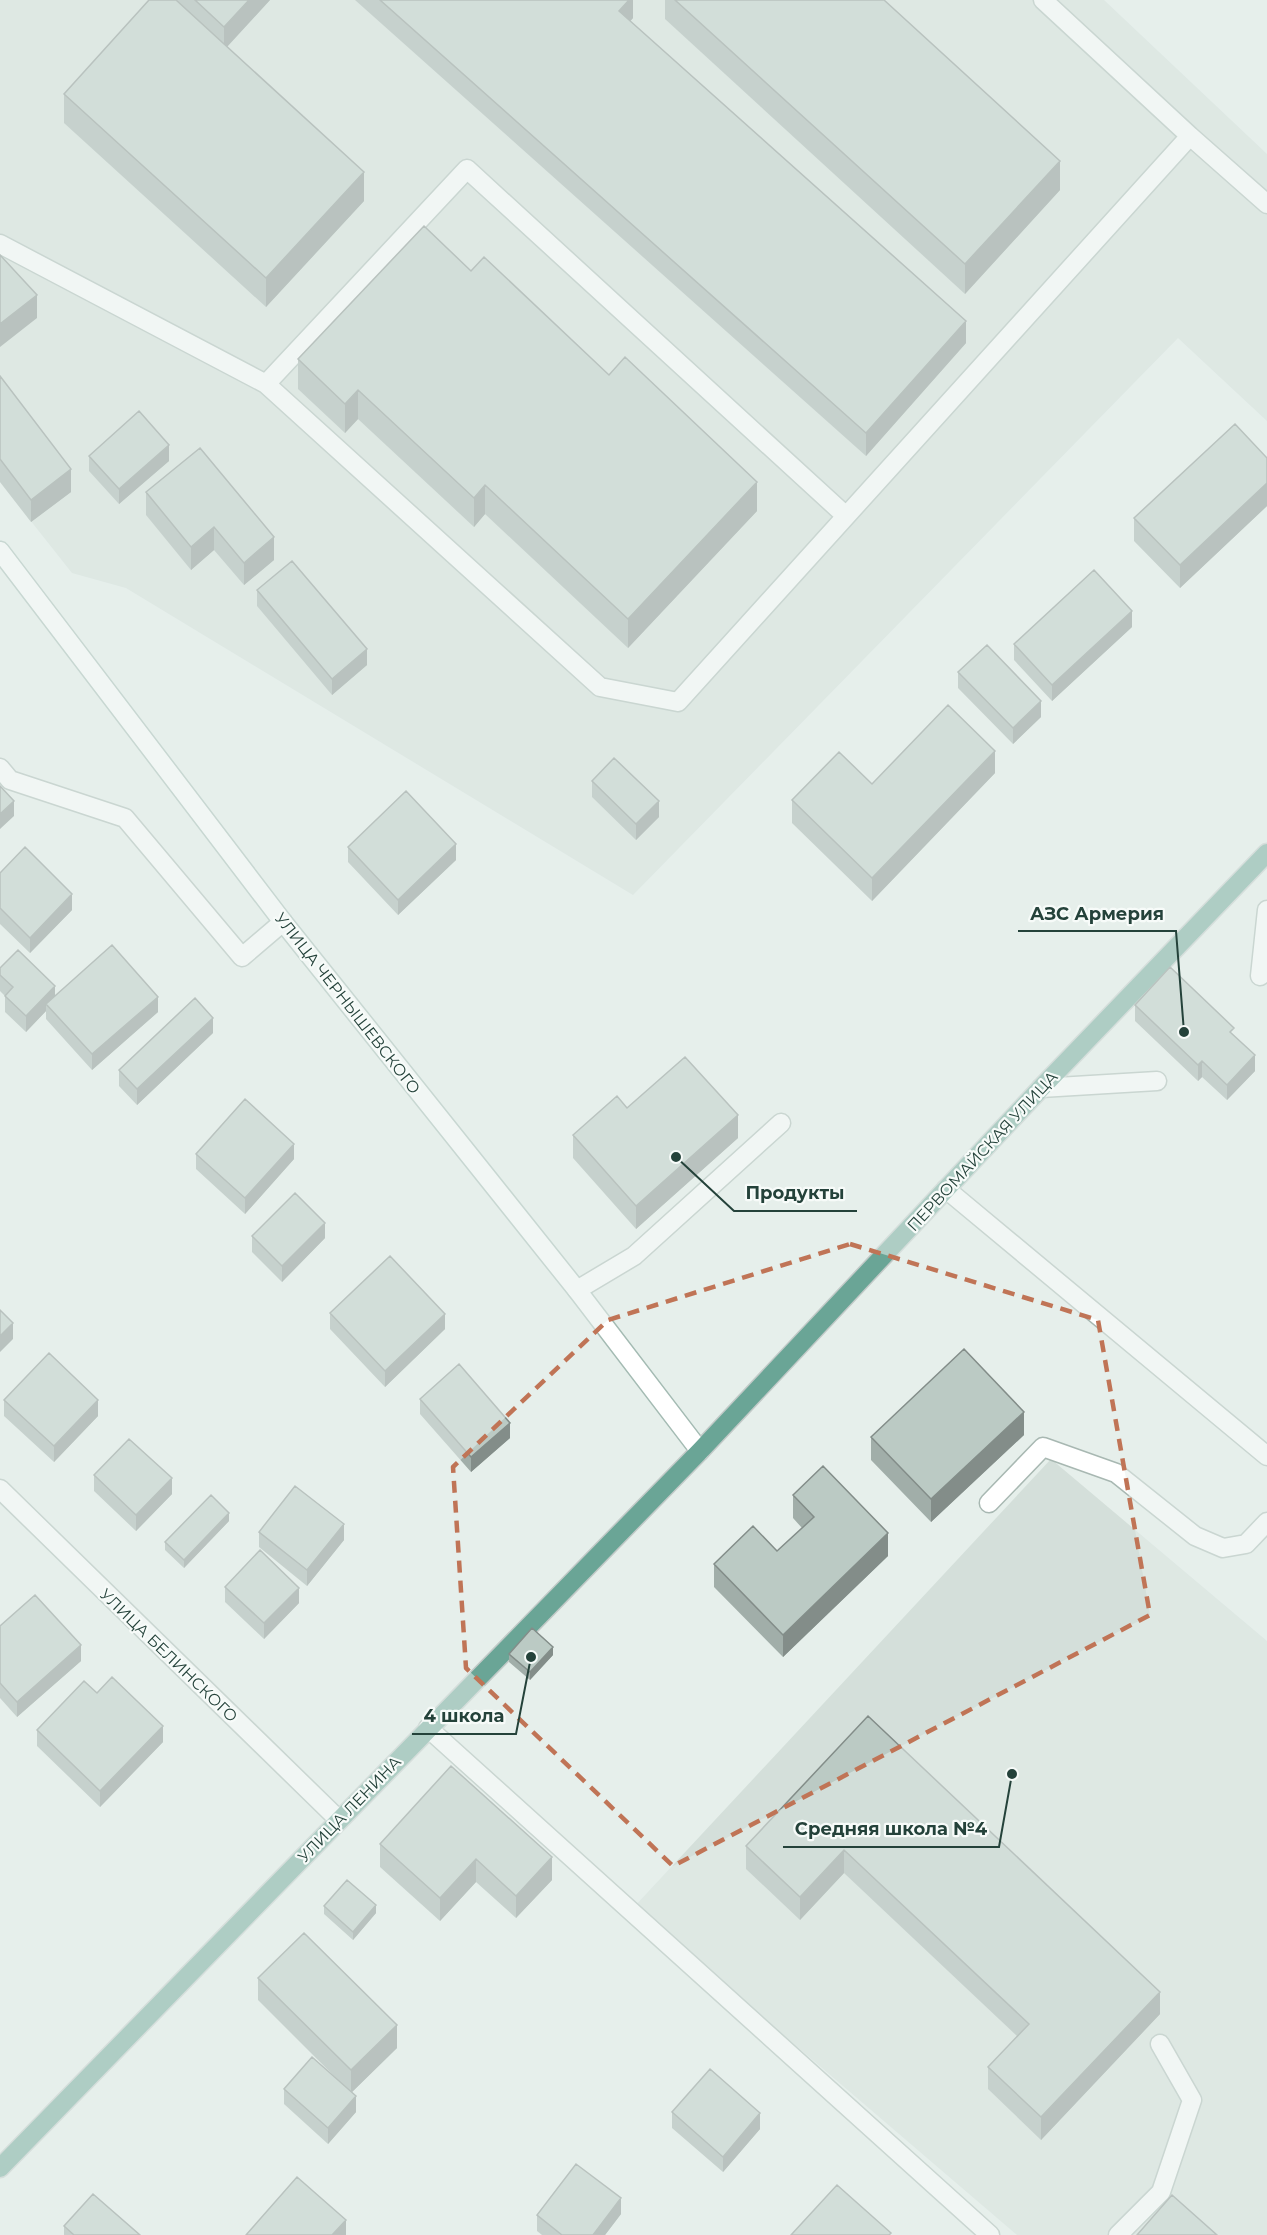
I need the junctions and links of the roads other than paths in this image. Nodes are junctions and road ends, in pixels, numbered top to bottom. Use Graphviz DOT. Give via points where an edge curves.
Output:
graph roads {
  1 [pos="1043,0"];
  2 [pos="1190,136"];
  3 [pos="1267,204"];
  4 [pos="0,244"];
  5 [pos="266,384"];
  6 [pos="846,516"];
  7 [pos="0,551"];
  8 [pos="0,768"];
  9 [pos="1267,853"];
  10 [pos="1267,910"];
  11 [pos="283,922"];
  12 [pos="1260,976"];
  13 [pos="1157,1081"];
  14 [pos="1041,1088"];
  15 [pos="781,1123"];
  16 [pos="946,1189"];
  17 [pos="577,1290"];
  18 [pos="700,1451"];
  19 [pos="1267,1456"];
  20 [pos="0,1489"];
  21 [pos="989,1503"];
  22 [pos="1267,1522"];
  23 [pos="428,1728"];
  24 [pos="339,1820"];
  25 [pos="1160,2044"];
  26 [pos="0,2168"];
  27 [pos="990,2235"];
  28 [pos="1118,2235"];
  1 -- 2 [label="street"];
  2 -- 3 [label="street"];
  2 -- 6 [label="street"];
  4 -- 5 [label="street"];
  5 -- 6 [label="street" via="600,687 678,702"];
  5 -- 6 [label="street" via="467,169"];
  7 -- 11 [label="street, УЛИЦА ЧЕРНЫШЕВСКОГО"];
  8 -- 11 [label="street" via="10,780 125,818 242,957"];
  9 -- 14 [label="main road, ПЕРВОМАЙСКАЯ УЛИЦА"];
  10 -- 12 [label="street"];
  11 -- 17 [label="street, УЛИЦА ЧЕРНЫШЕВСКОГО"];
  13 -- 14 [label="street"];
  14 -- 16 [label="main road, ПЕРВОМАЙСКАЯ УЛИЦА"];
  15 -- 17 [label="street" via="634,1256"];
  16 -- 18 [label="main road, ПЕРВОМАЙСКАЯ УЛИЦА"];
  16 -- 19 [label="street"];
  17 -- 18 [label="street, УЛИЦА ЧЕРНЫШЕВСКОГО"];
  18 -- 23 [label="main road, УЛИЦА ЛЕНИНА"];
  20 -- 24 [label="street, УЛИЦА БЕЛИНСКОГО"];
  21 -- 22 [label="street" via="1043,1448 1116,1473 1195,1536 1223,1548 1246,1544"];
  23 -- 24 [label="main road, УЛИЦА ЛЕНИНА"];
  23 -- 27 [label="street"];
  24 -- 26 [label="main road, УЛИЦА ЛЕНИНА"];
  25 -- 28 [label="street" via="1192,2100 1161,2192"];
}
